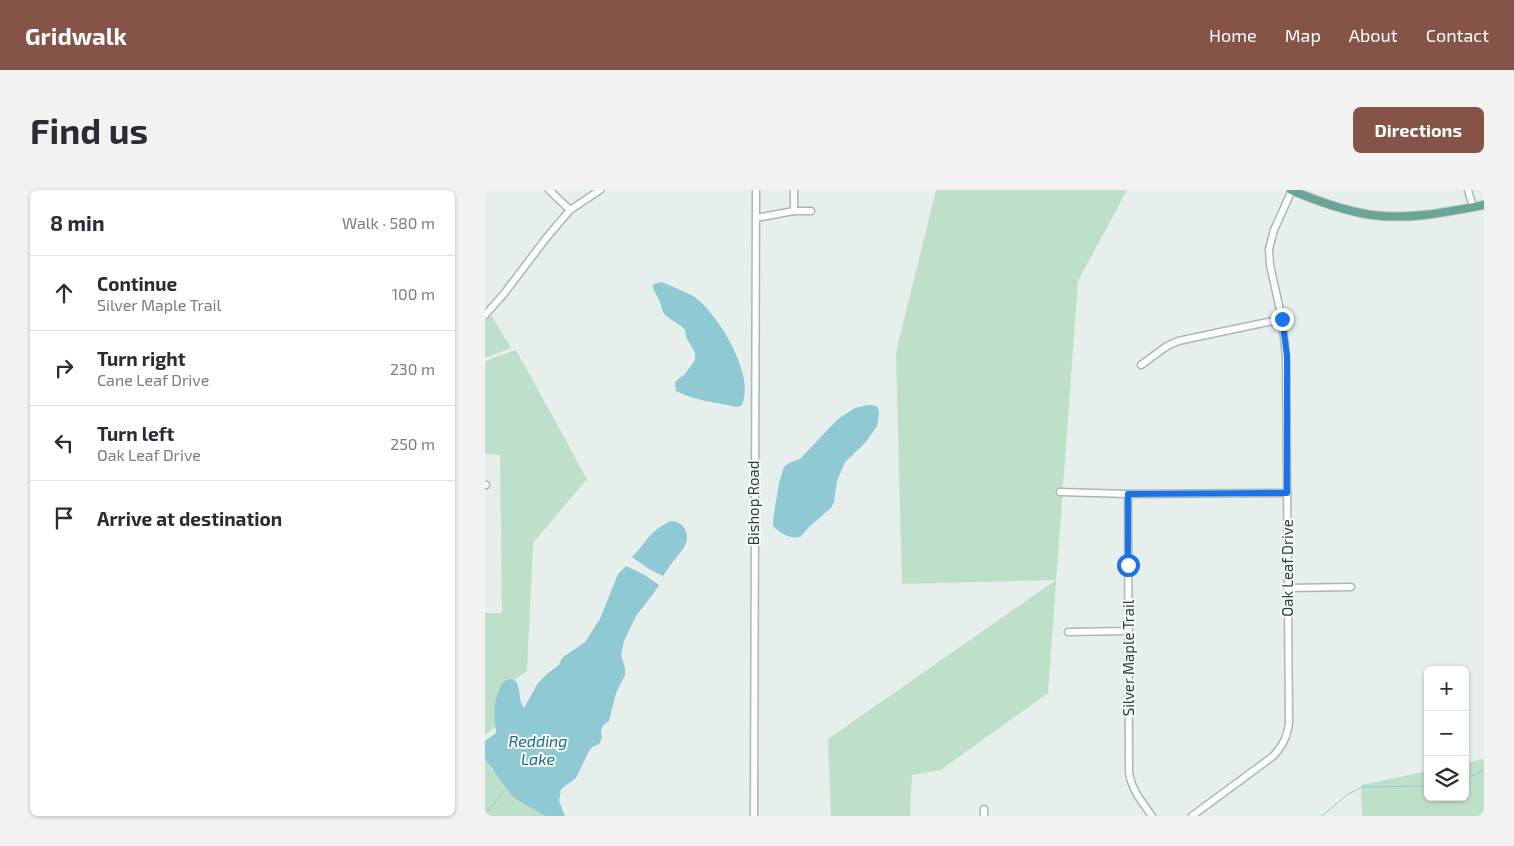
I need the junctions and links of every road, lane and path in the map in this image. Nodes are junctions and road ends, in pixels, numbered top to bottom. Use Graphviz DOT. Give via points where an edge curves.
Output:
graph roads {
  1 [pos="549,190"];
  2 [pos="599,190"];
  3 [pos="756,190"];
  4 [pos="794,190"];
  5 [pos="1292,190"];
  6 [pos="1468,190"];
  7 [pos="1484,205"];
  8 [pos="1473,207"];
  9 [pos="570,210"];
  10 [pos="794,211"];
  11 [pos="811,211"];
  12 [pos="756,218"];
  13 [pos="485,315"];
  14 [pos="1282,319"];
  15 [pos="1141,365"];
  16 [pos="1060,492"];
  17 [pos="1287,493"];
  18 [pos="1128,494"];
  19 [pos="1351,587"];
  20 [pos="1288,588"];
  21 [pos="1129,631"];
  22 [pos="1068,632"];
  23 [pos="754,816"];
  24 [pos="1152,816"];
  25 [pos="1192,816"];
  1 -- 9 [label="street"];
  2 -- 9 [label="street"];
  3 -- 12 [label="street, Bishop Road"];
  4 -- 10 [label="street"];
  5 -- 8 [label="main road" via="1353,212 1395,217"];
  5 -- 14 [label="street, Oak Leaf Drive" via="1269,250"];
  6 -- 8 [label="street"];
  7 -- 8 [label="main road"];
  9 -- 13 [label="street"];
  10 -- 11 [label="street"];
  10 -- 12 [label="street"];
  12 -- 23 [label="street, Bishop Road"];
  14 -- 15 [label="street" via="1178,341"];
  14 -- 17 [label="street, Oak Leaf Drive" via="1287,356"];
  16 -- 18 [label="street"];
  17 -- 18 [label="street"];
  17 -- 20 [label="street, Oak Leaf Drive"];
  18 -- 21 [label="street, Silver Maple Trail"];
  19 -- 20 [label="street"];
  20 -- 25 [label="street, Oak Leaf Drive" via="1289,723 1284,742 1272,757"];
  21 -- 22 [label="street"];
  21 -- 24 [label="street, Silver Maple Trail" via="1130,778"];
}
